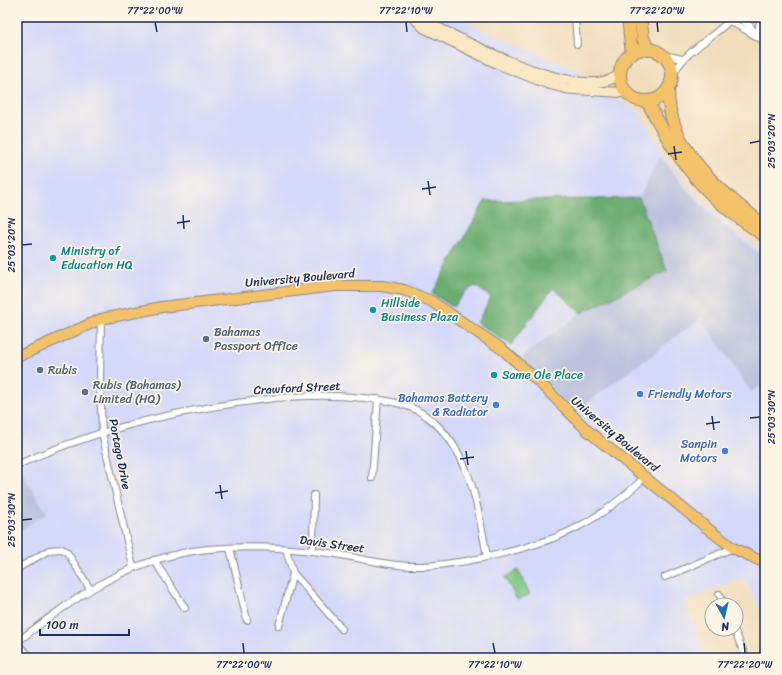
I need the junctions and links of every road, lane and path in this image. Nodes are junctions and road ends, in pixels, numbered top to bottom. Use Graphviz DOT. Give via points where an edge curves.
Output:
graph roads {
  1 [pos="575,17"];
  2 [pos="628,17"];
  3 [pos="640,17"];
  4 [pos="738,17"];
  5 [pos="761,17"];
  6 [pos="412,18"];
  7 [pos="731,19"];
  8 [pos="756,35"];
  9 [pos="765,42"];
  10 [pos="577,44"];
  11 [pos="654,52"];
  12 [pos="632,54"];
  13 [pos="682,58"];
  14 [pos="620,73"];
  15 [pos="672,77"];
  16 [pos="668,89"];
  17 [pos="628,93"];
  18 [pos="647,101"];
  19 [pos="765,226"];
  20 [pos="765,236"];
  21 [pos="101,320"];
  22 [pos="17,357"];
  23 [pos="378,399"];
  24 [pos="102,433"];
  25 [pos="17,465"];
  26 [pos="645,477"];
  27 [pos="372,478"];
  28 [pos="314,495"];
  29 [pos="230,548"];
  30 [pos="733,548"];
  31 [pos="286,549"];
  32 [pos="310,552"];
  33 [pos="486,557"];
  34 [pos="154,560"];
  35 [pos="765,562"];
  36 [pos="134,567"];
  37 [pos="17,569"];
  38 [pos="293,573"];
  39 [pos="665,577"];
  40 [pos="90,589"];
  41 [pos="719,594"];
  42 [pos="720,597"];
  43 [pos="185,608"];
  44 [pos="246,620"];
  45 [pos="279,626"];
  46 [pos="342,629"];
  47 [pos="737,637"];
  48 [pos="17,643"];
  49 [pos="32,658"];
  50 [pos="746,658"];
  1 -- 10 [label="street"];
  2 -- 12 [label="highway"];
  3 -- 11 [label="highway" via="643,38"];
  4 -- 8 [label="street" via="750,26"];
  5 -- 8 [label="street"];
  6 -- 14 [label="main road" via="429,23 548,76 594,83 611,79"];
  6 -- 17 [label="main road" via="424,28 529,77 568,89"];
  7 -- 8 [label="street" via="746,31"];
  7 -- 13 [label="street" via="700,47"];
  8 -- 9 [label="street"];
  11 -- 12 [label="highway"];
  11 -- 13 [label="street"];
  11 -- 15 [label="highway" via="669,64"];
  12 -- 14 [label="highway"];
  13 -- 15 [label="street"];
  14 -- 17 [label="highway" via="622,84"];
  15 -- 16 [label="highway"];
  16 -- 18 [label="highway" via="658,98"];
  16 -- 19 [label="highway" via="668,108 673,121 697,163 729,197"];
  17 -- 18 [label="highway" via="636,99"];
  18 -- 20 [label="highway" via="672,146 694,176 722,204"];
  21 -- 22 [label="main road, University Boulevard"];
  21 -- 24 [label="street, Portago Drive"];
  21 -- 26 [label="main road, University Boulevard" via="162,307 335,286 382,286 404,290 436,304 502,349 540,382 588,431"];
  23 -- 24 [label="street, Crawford Street" via="321,395 272,398 144,420"];
  23 -- 27 [label="street"];
  23 -- 33 [label="street, Crawford Street" via="398,402 429,418 457,453 468,472 473,488"];
  24 -- 25 [label="street, Crawford Street" via="55,448"];
  24 -- 36 [label="street, Portago Drive"];
  26 -- 30 [label="main road, University Boulevard"];
  26 -- 33 [label="street, Davis Street" via="622,500 585,524 540,544"];
  28 -- 32 [label="street"];
  29 -- 31 [label="street, Davis Street"];
  29 -- 34 [label="street, Davis Street" via="194,551"];
  29 -- 44 [label="street"];
  30 -- 35 [label="main road, University Boulevard"];
  30 -- 39 [label="street"];
  31 -- 32 [label="street, Davis Street"];
  31 -- 38 [label="street"];
  32 -- 33 [label="street, Davis Street" via="411,566"];
  34 -- 36 [label="street, Davis Street"];
  34 -- 43 [label="street"];
  36 -- 40 [label="street, Davis Street"];
  37 -- 40 [label="street" via="49,550 62,549 67,552"];
  38 -- 45 [label="street"];
  38 -- 46 [label="street"];
  40 -- 48 [label="street, Davis Street"];
  41 -- 42 [label="street"];
  47 -- 50 [label="street"];
  48 -- 49 [label="street"];
}
